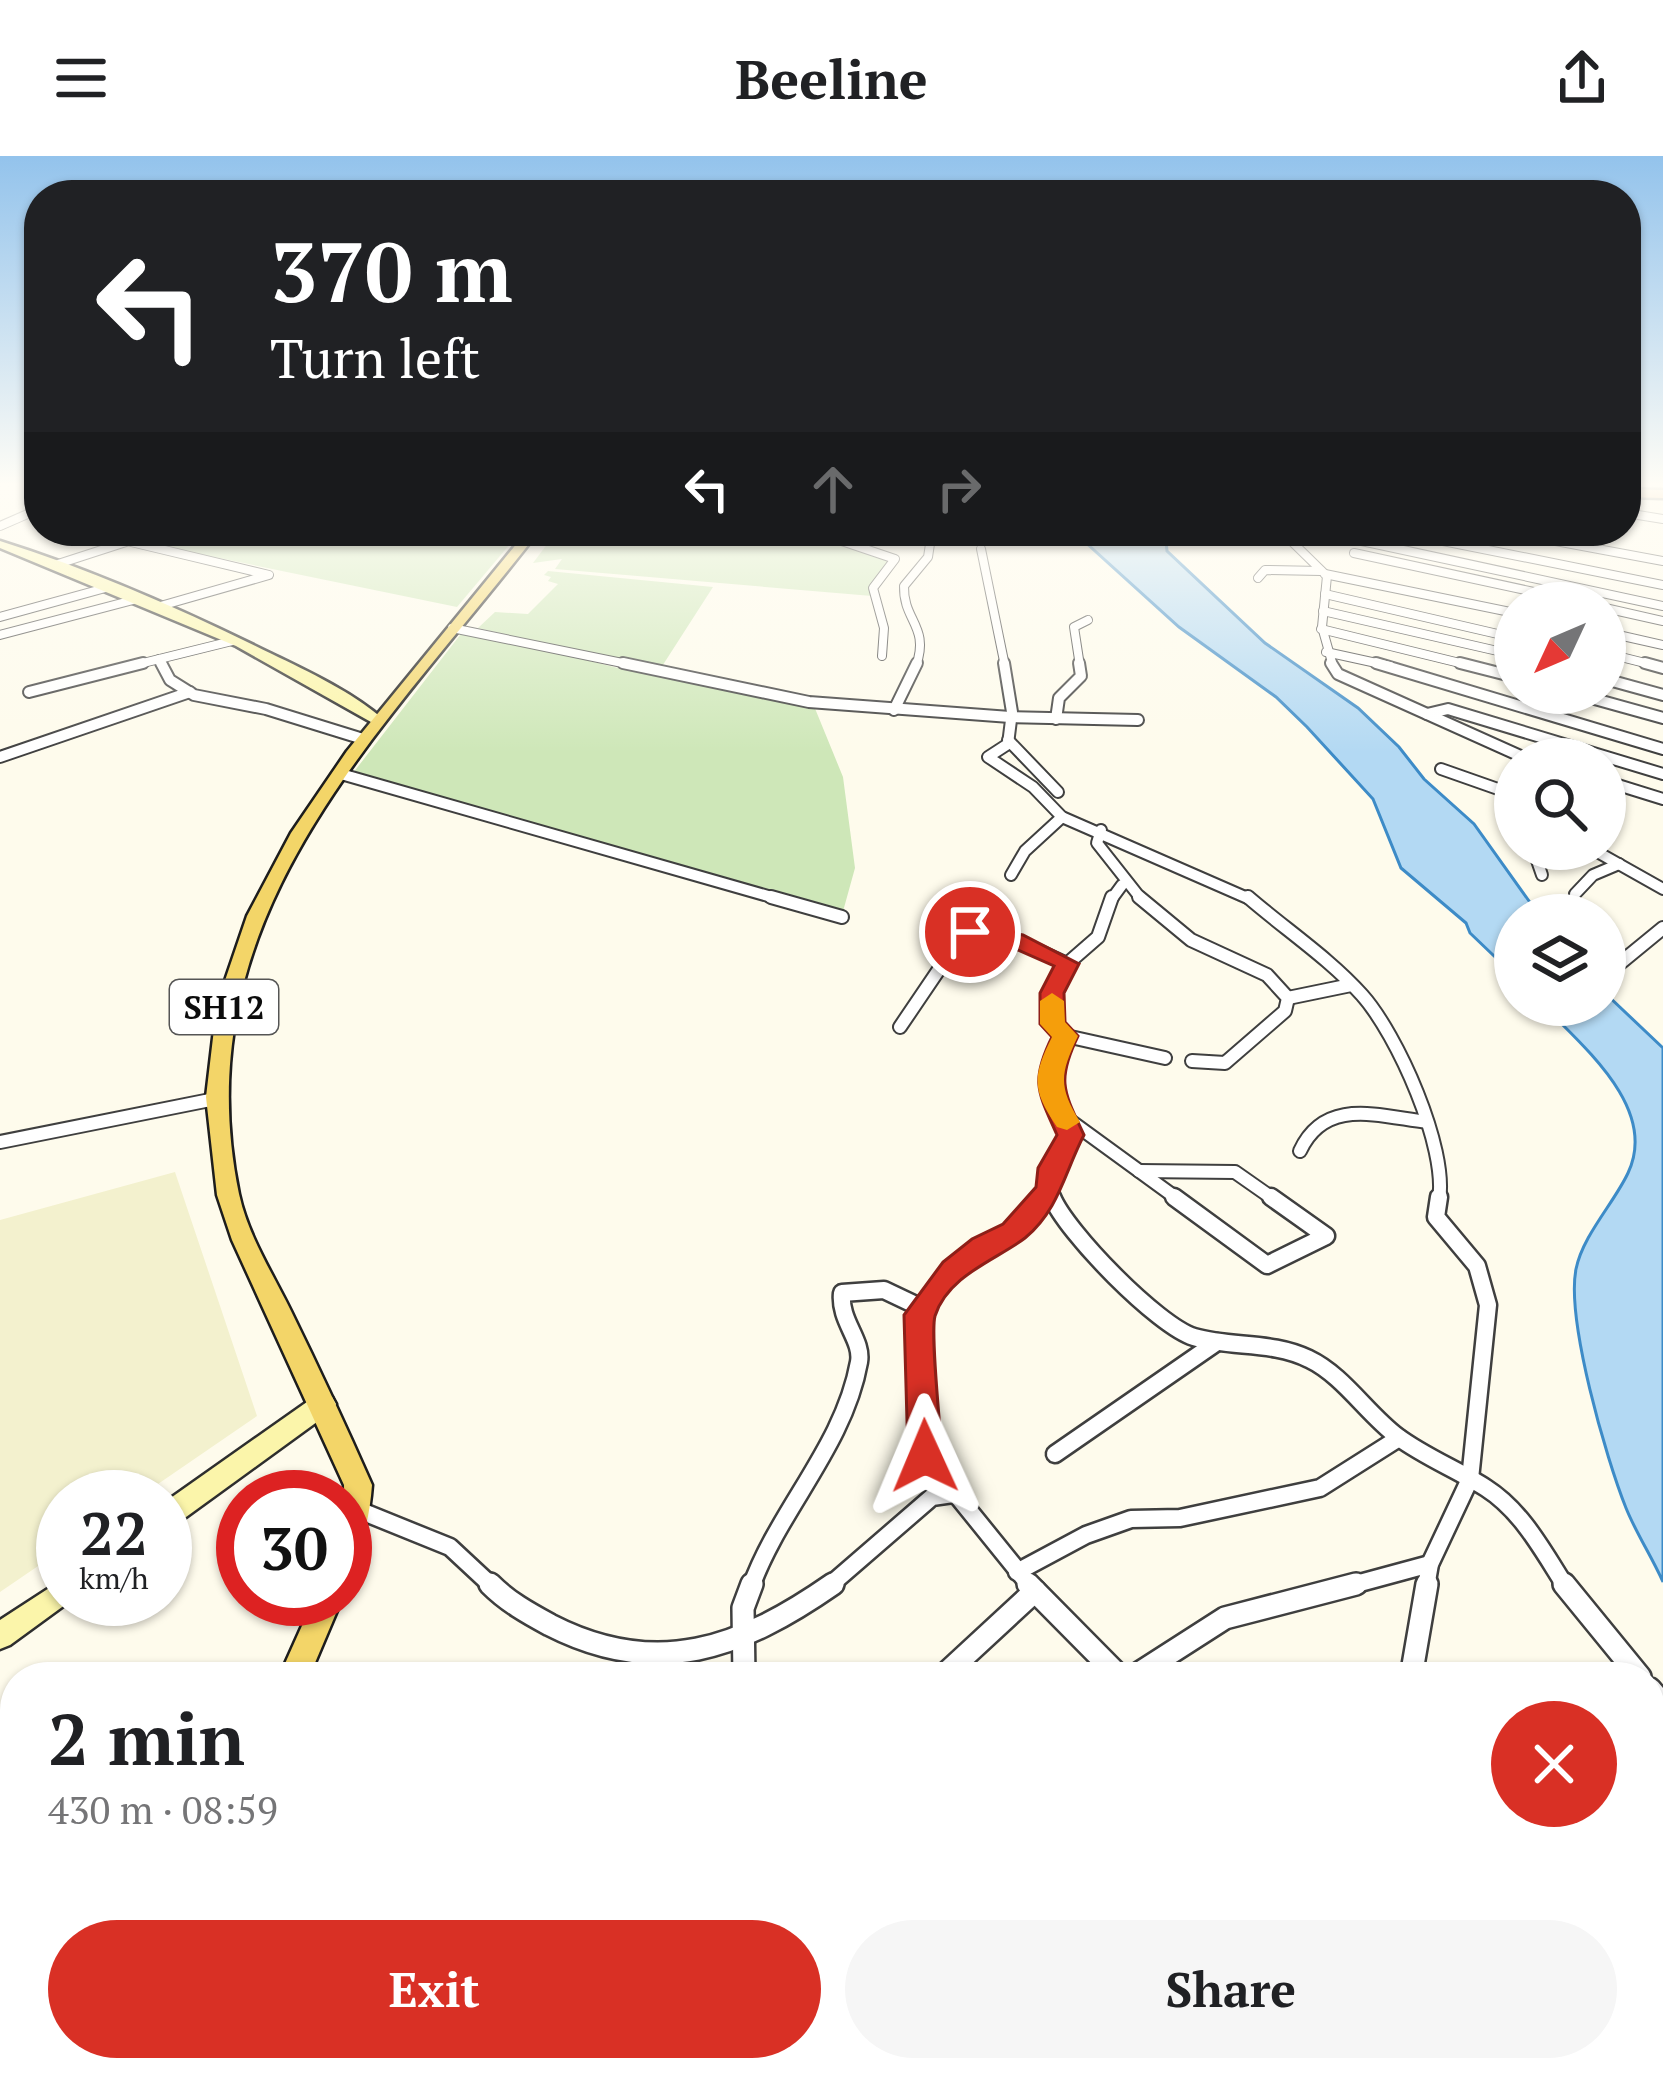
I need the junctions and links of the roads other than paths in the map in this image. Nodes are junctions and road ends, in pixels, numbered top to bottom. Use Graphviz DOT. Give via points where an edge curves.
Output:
graph roads {
  1 [pos="75,573"];
  2 [pos="263,573"];
  3 [pos="498,573"];
  4 [pos="885,573"];
  5 [pos="914,573"];
  6 [pos="985,573"];
  7 [pos="1262,573"];
  8 [pos="1326,573"];
  9 [pos="1446,573"];
  10 [pos="1519,573"];
  11 [pos="1599,573"];
  12 [pos="1258,578"];
  13 [pos="1494,583"];
  14 [pos="1663,586"];
  15 [pos="110,587"];
  16 [pos="1325,594"];
  17 [pos="137,599"];
  18 [pos="1663,605"];
  19 [pos="157,607"];
  20 [pos="1494,609"];
  21 [pos="1323,611"];
  22 [pos="1626,613"];
  23 [pos="0,616"];
  24 [pos="1088,620"];
  25 [pos="1663,621"];
  26 [pos="452,628"];
  27 [pos="1321,628"];
  28 [pos="1494,628"];
  29 [pos="0,635"];
  30 [pos="1626,637"];
  31 [pos="232,641"];
  32 [pos="1663,645"];
  33 [pos="1494,650"];
  34 [pos="1326,652"];
  35 [pos="882,656"];
  36 [pos="159,659"];
  37 [pos="1626,663"];
  38 [pos="1494,672"];
  39 [pos="1663,673"];
  40 [pos="1626,685"];
  41 [pos="29,692"];
  42 [pos="190,692"];
  43 [pos="1663,695"];
  44 [pos="1626,708"];
  45 [pos="894,710"];
  46 [pos="1426,714"];
  47 [pos="1010,717"];
  48 [pos="1056,718"];
  49 [pos="1663,718"];
  50 [pos="376,719"];
  51 [pos="1138,720"];
  52 [pos="363,739"];
  53 [pos="1008,740"];
  54 [pos="1494,744"];
  55 [pos="1663,749"];
  56 [pos="0,757"];
  57 [pos="1441,769"];
  58 [pos="341,773"];
  59 [pos="1663,774"];
  60 [pos="1494,788"];
  61 [pos="1626,789"];
  62 [pos="1058,792"];
  63 [pos="1663,799"];
  64 [pos="1062,817"];
  65 [pos="1102,830"];
  66 [pos="1626,868"];
  67 [pos="1540,870"];
  68 [pos="1605,870"];
  69 [pos="1011,875"];
  70 [pos="1542,875"];
  71 [pos="1123,885"];
  72 [pos="1663,889"];
  73 [pos="1576,894"];
  74 [pos="842,917"];
  75 [pos="1663,928"];
  76 [pos="1626,958"];
  77 [pos="1067,964"];
  78 [pos="1351,985"];
  79 [pos="1288,998"];
  80 [pos="899,1027"];
  81 [pos="1066,1036"];
  82 [pos="1165,1058"];
  83 [pos="1192,1060"];
  84 [pos="215,1099"];
  85 [pos="1062,1114"];
  86 [pos="1427,1122"];
  87 [pos="0,1142"];
  88 [pos="1300,1151"];
  89 [pos="1139,1172"];
  90 [pos="1050,1189"];
  91 [pos="924,1309"];
  92 [pos="1217,1342"];
  93 [pos="323,1404"];
  94 [pos="1400,1438"];
  95 [pos="1055,1454"];
  96 [pos="352,1470"];
  97 [pos="1470,1479"];
  98 [pos="953,1494"];
  99 [pos="192,1498"];
  100 [pos="372,1516"];
  101 [pos="1430,1564"];
  102 [pos="1017,1571"];
  103 [pos="1035,1591"];
  104 [pos="36,1610"];
  105 [pos="316,1626"];
  106 [pos="0,1636"];
  107 [pos="747,1640"];
  108 [pos="301,1662"];
  109 [pos="746,1662"];
  110 [pos="958,1662"];
  111 [pos="1105,1662"];
  112 [pos="1156,1662"];
  113 [pos="1414,1662"];
  114 [pos="1627,1662"];
  1 -- 15 [label="street"];
  2 -- 19 [label="street"];
  3 -- 26 [label="main road, SH12"];
  4 -- 35 [label="street" via="873,589"];
  5 -- 45 [label="street" via="904,586 922,644"];
  6 -- 47 [label="street"];
  7 -- 12 [label="street"];
  8 -- 16 [label="street"];
  8 -- 20 [label="street"];
  9 -- 13 [label="street"];
  10 -- 18 [label="street"];
  11 -- 14 [label="street"];
  15 -- 17 [label="street"];
  15 -- 23 [label="street"];
  16 -- 21 [label="street"];
  16 -- 28 [label="street" via="1404,610 1417,605"];
  17 -- 19 [label="street"];
  17 -- 29 [label="street"];
  19 -- 31 [label="street"];
  21 -- 27 [label="street"];
  21 -- 33 [label="street"];
  22 -- 25 [label="street"];
  24 -- 48 [label="street" via="1073,630 1082,676 1059,698"];
  26 -- 45 [label="street" via="797,700"];
  26 -- 50 [label="main road, SH12"];
  27 -- 34 [label="street"];
  27 -- 38 [label="street"];
  30 -- 32 [label="street"];
  31 -- 36 [label="street"];
  31 -- 50 [label="street"];
  34 -- 46 [label="street" via="1338,674"];
  34 -- 55 [label="street"];
  36 -- 41 [label="street"];
  36 -- 42 [label="street" via="170,680"];
  37 -- 39 [label="street"];
  40 -- 43 [label="street"];
  42 -- 52 [label="street"];
  42 -- 56 [label="street"];
  44 -- 49 [label="street"];
  45 -- 47 [label="street"];
  46 -- 54 [label="street"];
  46 -- 59 [label="street" via="1448,709"];
  47 -- 48 [label="street"];
  47 -- 53 [label="street"];
  48 -- 51 [label="street"];
  50 -- 52 [label="main road, SH12"];
  52 -- 58 [label="main road, SH12"];
  53 -- 62 [label="street"];
  53 -- 64 [label="street" via="988,757"];
  57 -- 60 [label="street"];
  58 -- 74 [label="street"];
  58 -- 84 [label="main road, SH12" via="238,950 218,1035"];
  61 -- 63 [label="street"];
  64 -- 65 [label="street"];
  64 -- 69 [label="street"];
  65 -- 71 [label="street" via="1097,843"];
  65 -- 78 [label="street" via="1244,893"];
  66 -- 72 [label="street"];
  67 -- 70 [label="street"];
  68 -- 73 [label="street"];
  71 -- 77 [label="street" via="1098,937"];
  71 -- 79 [label="street" via="1177,931 1275,982"];
  75 -- 76 [label="street"];
  77 -- 80 [label="street" via="1015,940 966,932"];
  77 -- 81 [label="street" via="1052,993 1053,1024"];
  78 -- 79 [label="street"];
  78 -- 86 [label="street" via="1414,1079"];
  79 -- 83 [label="street" via="1285,1011 1226,1063"];
  81 -- 82 [label="street"];
  81 -- 85 [label="street" via="1049,1081"];
  84 -- 87 [label="street"];
  84 -- 93 [label="main road, SH12" via="229,1197"];
  85 -- 89 [label="street"];
  85 -- 90 [label="street" via="1070,1139"];
  86 -- 88 [label="street" via="1342,1111 1309,1132"];
  86 -- 97 [label="street" via="1442,1181 1436,1216 1477,1266 1487,1295"];
  89 -- 89 [label="street" via="1235,1172 1325,1236 1267,1265"];
  90 -- 91 [label="street" via="1014,1231 953,1269"];
  90 -- 92 [label="street" via="1059,1214 1110,1272 1187,1335"];
  91 -- 98 [label="street" via="925,1456"];
  91 -- 107 [label="street" via="865,1285 842,1293 839,1311 861,1355 854,1387 760,1562 743,1608"];
  92 -- 94 [label="street" via="1280,1347 1315,1361"];
  92 -- 95 [label="street"];
  93 -- 96 [label="main road, SH12"];
  93 -- 99 [label="street"];
  94 -- 97 [label="street"];
  94 -- 102 [label="street" via="1321,1488 1180,1518 1131,1519"];
  97 -- 101 [label="street"];
  97 -- 114 [label="street" via="1523,1521"];
  98 -- 102 [label="street"];
  98 -- 107 [label="street" via="932,1497 810,1602"];
  100 -- 107 [label="street" via="452,1548 514,1606 569,1637 667,1659"];
  101 -- 112 [label="street" via="1225,1618"];
  101 -- 113 [label="street"];
  102 -- 103 [label="street"];
  103 -- 110 [label="street"];
  103 -- 111 [label="street"];
  104 -- 106 [label="street"];
  105 -- 108 [label="main road"];
  107 -- 109 [label="street"];
}
